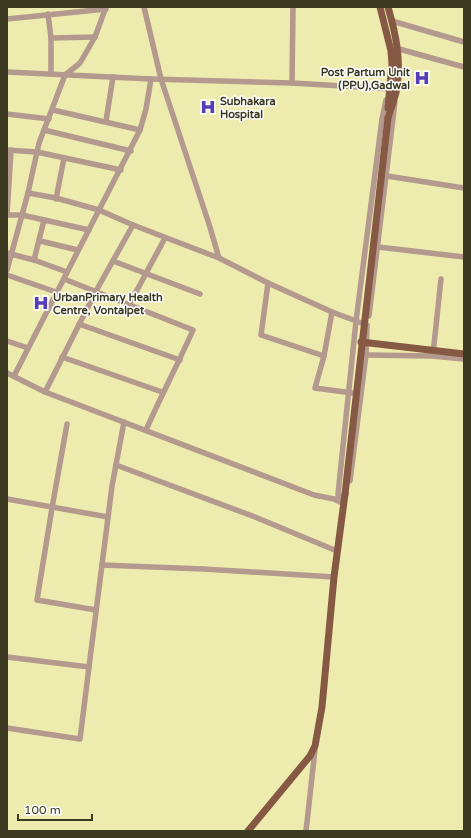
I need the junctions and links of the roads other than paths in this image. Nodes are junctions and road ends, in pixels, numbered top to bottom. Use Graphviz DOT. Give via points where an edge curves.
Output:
graph roads {
  1 [pos="144,7"];
  2 [pos="294,7"];
  3 [pos="380,7"];
  4 [pos="388,7"];
  5 [pos="106,8"];
  6 [pos="48,14"];
  7 [pos="7,19"];
  8 [pos="392,21"];
  9 [pos="95,37"];
  10 [pos="51,38"];
  11 [pos="464,42"];
  12 [pos="399,49"];
  13 [pos="464,67"];
  14 [pos="7,72"];
  15 [pos="51,74"];
  16 [pos="65,75"];
  17 [pos="114,77"];
  18 [pos="151,78"];
  19 [pos="161,79"];
  20 [pos="292,83"];
  21 [pos="393,88"];
  22 [pos="53,110"];
  23 [pos="7,114"];
  24 [pos="49,119"];
  25 [pos="106,121"];
  26 [pos="44,130"];
  27 [pos="140,130"];
  28 [pos="9,150"];
  29 [pos="130,151"];
  30 [pos="37,152"];
  31 [pos="64,158"];
  32 [pos="121,170"];
  33 [pos="386,176"];
  34 [pos="464,188"];
  35 [pos="28,193"];
  36 [pos="56,199"];
  37 [pos="99,210"];
  38 [pos="7,215"];
  39 [pos="22,215"];
  40 [pos="44,220"];
  41 [pos="133,225"];
  42 [pos="89,230"];
  43 [pos="165,238"];
  44 [pos="40,240"];
  45 [pos="378,247"];
  46 [pos="78,250"];
  47 [pos="9,253"];
  48 [pos="464,257"];
  49 [pos="219,258"];
  50 [pos="34,260"];
  51 [pos="113,261"];
  52 [pos="7,270"];
  53 [pos="67,272"];
  54 [pos="147,273"];
  55 [pos="7,275"];
  56 [pos="64,279"];
  57 [pos="441,279"];
  58 [pos="268,283"];
  59 [pos="96,291"];
  60 [pos="56,292"];
  61 [pos="200,294"];
  62 [pos="129,305"];
  63 [pos="332,312"];
  64 [pos="356,321"];
  65 [pos="79,324"];
  66 [pos="367,325"];
  67 [pos="7,341"];
  68 [pos="361,342"];
  69 [pos="28,348"];
  70 [pos="464,354"];
  71 [pos="366,355"];
  72 [pos="324,356"];
  73 [pos="432,356"];
  74 [pos="62,357"];
  75 [pos="464,359"];
  76 [pos="180,360"];
  77 [pos="7,373"];
  78 [pos="14,376"];
  79 [pos="46,392"];
  80 [pos="162,392"];
  81 [pos="349,393"];
  82 [pos="361,394"];
  83 [pos="124,422"];
  84 [pos="67,424"];
  85 [pos="146,430"];
  86 [pos="116,466"];
  87 [pos="7,499"];
  88 [pos="339,501"];
  89 [pos="52,508"];
  90 [pos="343,508"];
  91 [pos="108,518"];
  92 [pos="337,551"];
  93 [pos="102,565"];
  94 [pos="334,577"];
  95 [pos="96,610"];
  96 [pos="7,657"];
  97 [pos="89,667"];
  98 [pos="7,728"];
  99 [pos="315,746"];
  100 [pos="248,831"];
  101 [pos="306,831"];
  1 -- 19 [label="street"];
  2 -- 20 [label="street"];
  3 -- 21 [label="main road" via="391,51"];
  4 -- 8 [label="main road"];
  5 -- 6 [label="street"];
  5 -- 9 [label="street"];
  6 -- 7 [label="street"];
  6 -- 10 [label="street"];
  8 -- 11 [label="street"];
  8 -- 12 [label="main road"];
  9 -- 10 [label="street"];
  9 -- 16 [label="street" via="80,63"];
  10 -- 15 [label="street"];
  12 -- 13 [label="street"];
  12 -- 21 [label="main road" via="399,63"];
  14 -- 15 [label="street"];
  15 -- 16 [label="street"];
  16 -- 17 [label="street"];
  16 -- 22 [label="street"];
  17 -- 18 [label="street"];
  17 -- 25 [label="street"];
  18 -- 19 [label="street"];
  18 -- 27 [label="street"];
  19 -- 20 [label="street"];
  19 -- 49 [label="street"];
  20 -- 21 [label="street"];
  21 -- 33 [label="street"];
  21 -- 64 [label="street" via="382,119"];
  21 -- 68 [label="main road, bridge"];
  22 -- 24 [label="street"];
  22 -- 25 [label="street"];
  23 -- 24 [label="street"];
  24 -- 26 [label="street"];
  25 -- 27 [label="street"];
  26 -- 29 [label="street"];
  26 -- 30 [label="street"];
  27 -- 29 [label="street"];
  28 -- 30 [label="street"];
  28 -- 38 [label="street"];
  29 -- 32 [label="street"];
  30 -- 31 [label="street"];
  30 -- 35 [label="street"];
  31 -- 32 [label="street"];
  31 -- 36 [label="street"];
  32 -- 37 [label="street"];
  33 -- 34 [label="street"];
  33 -- 45 [label="street"];
  35 -- 36 [label="street"];
  35 -- 39 [label="street"];
  36 -- 37 [label="street"];
  37 -- 41 [label="street"];
  37 -- 42 [label="street"];
  38 -- 39 [label="street"];
  39 -- 40 [label="street"];
  39 -- 47 [label="street"];
  40 -- 42 [label="street"];
  40 -- 44 [label="street"];
  41 -- 43 [label="street"];
  41 -- 51 [label="street"];
  42 -- 46 [label="street"];
  43 -- 49 [label="street"];
  43 -- 54 [label="street"];
  44 -- 46 [label="street"];
  44 -- 50 [label="street"];
  45 -- 48 [label="street"];
  45 -- 66 [label="street"];
  46 -- 53 [label="street"];
  47 -- 50 [label="street"];
  47 -- 52 [label="street"];
  49 -- 58 [label="street"];
  50 -- 53 [label="street"];
  51 -- 54 [label="street"];
  51 -- 59 [label="street"];
  53 -- 56 [label="street"];
  54 -- 61 [label="street"];
  54 -- 62 [label="street"];
  55 -- 60 [label="street"];
  56 -- 59 [label="street"];
  56 -- 60 [label="street"];
  57 -- 73 [label="street"];
  58 -- 63 [label="street"];
  58 -- 72 [label="street" via="262,334"];
  59 -- 62 [label="street"];
  59 -- 65 [label="street"];
  60 -- 69 [label="street"];
  62 -- 76 [label="street" via="193,330"];
  63 -- 64 [label="street"];
  63 -- 72 [label="street"];
  64 -- 66 [label="street"];
  64 -- 81 [label="street"];
  65 -- 74 [label="street"];
  65 -- 76 [label="street"];
  66 -- 71 [label="street"];
  67 -- 69 [label="street"];
  68 -- 70 [label="main road, bridge"];
  68 -- 90 [label="main road, bridge"];
  69 -- 78 [label="street"];
  71 -- 73 [label="street"];
  71 -- 82 [label="street"];
  72 -- 81 [label="street" via="315,388"];
  73 -- 75 [label="street"];
  74 -- 79 [label="street"];
  74 -- 80 [label="street"];
  76 -- 80 [label="street"];
  77 -- 78 [label="street"];
  78 -- 79 [label="street"];
  79 -- 83 [label="street"];
  80 -- 85 [label="street"];
  81 -- 82 [label="street"];
  81 -- 88 [label="street"];
  82 -- 90 [label="street" via="348,494"];
  83 -- 85 [label="street"];
  83 -- 86 [label="street"];
  84 -- 89 [label="street"];
  85 -- 88 [label="street" via="314,495"];
  86 -- 91 [label="street"];
  86 -- 92 [label="street" via="255,517"];
  87 -- 89 [label="street"];
  88 -- 90 [label="street"];
  89 -- 91 [label="street"];
  89 -- 95 [label="street" via="37,600"];
  90 -- 92 [label="main road"];
  91 -- 93 [label="street"];
  92 -- 94 [label="main road"];
  93 -- 94 [label="street" via="203,568"];
  93 -- 95 [label="street"];
  94 -- 99 [label="main road" via="322,707"];
  95 -- 97 [label="street"];
  96 -- 97 [label="street"];
  97 -- 98 [label="street" via="80,739"];
  99 -- 100 [label="main road" via="310,756"];
  99 -- 101 [label="street"];
}
